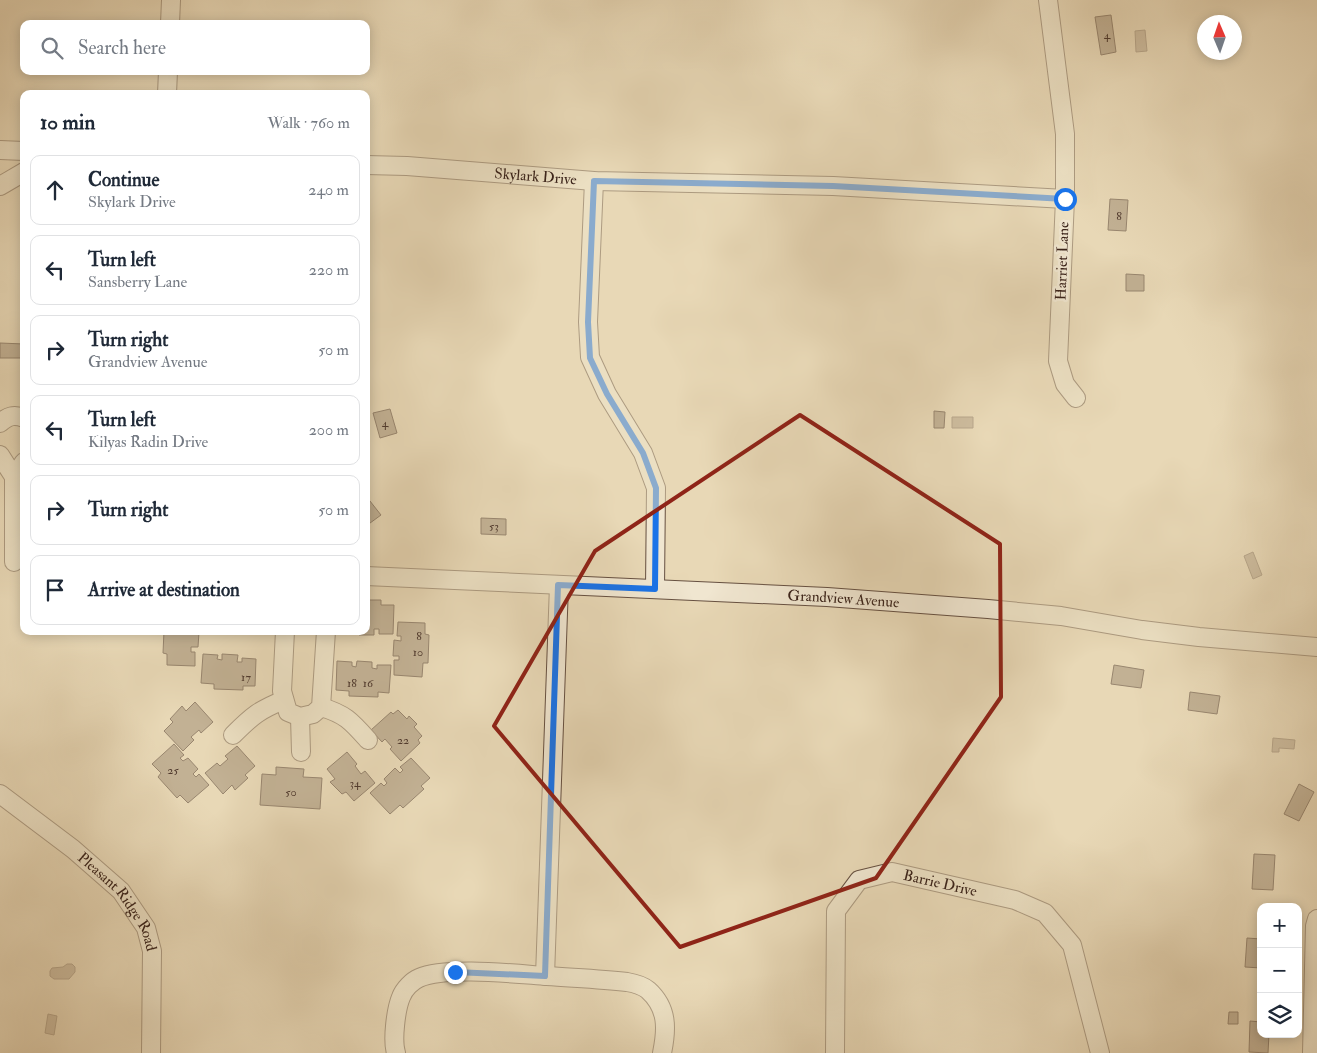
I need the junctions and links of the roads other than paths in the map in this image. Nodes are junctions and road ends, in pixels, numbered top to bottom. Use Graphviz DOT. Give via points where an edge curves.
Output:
graph roads {
  1 [pos="171,0"];
  2 [pos="1048,0"];
  3 [pos="170,20"];
  4 [pos="168,75"];
  5 [pos="167,90"];
  6 [pos="0,150"];
  7 [pos="20,151"];
  8 [pos="370,165"];
  9 [pos="20,174"];
  10 [pos="594,181"];
  11 [pos="0,186"];
  12 [pos="1065,199"];
  13 [pos="1076,398"];
  14 [pos="20,417"];
  15 [pos="0,422"];
  16 [pos="0,454"];
  17 [pos="19,469"];
  18 [pos="13,562"];
  19 [pos="370,576"];
  20 [pos="558,585"];
  21 [pos="655,589"];
  22 [pos="285,635"];
  23 [pos="326,635"];
  24 [pos="1317,647"];
  25 [pos="284,700"];
  26 [pos="321,707"];
  27 [pos="300,718"];
  28 [pos="233,735"];
  29 [pos="368,740"];
  30 [pos="301,752"];
  31 [pos="0,794"];
  32 [pos="1317,919"];
  33 [pos="545,976"];
  34 [pos="150,1053"];
  35 [pos="396,1053"];
  36 [pos="662,1053"];
  37 [pos="835,1053"];
  38 [pos="1100,1053"];
  39 [pos="1312,1053"];
  1 -- 3 [label="street"];
  2 -- 12 [label="street, Harriet Lane" via="1065,134"];
  4 -- 5 [label="street"];
  6 -- 7 [label="street"];
  8 -- 10 [label="street, Skylark Drive"];
  9 -- 11 [label="street"];
  10 -- 12 [label="street, Skylark Drive" via="833,186"];
  10 -- 21 [label="street" via="588,322 590,358 607,394 643,453 656,488"];
  12 -- 13 [label="street, Harriet Lane" via="1058,361 1065,384"];
  14 -- 15 [label="street" via="8,416"];
  16 -- 17 [label="street"];
  17 -- 18 [label="street"];
  19 -- 20 [label="street, Grandview Avenue"];
  20 -- 21 [label="street, Grandview Avenue"];
  20 -- 33 [label="street"];
  21 -- 24 [label="street, Grandview Avenue" via="988,609 1061,616 1199,637"];
  22 -- 25 [label="street"];
  23 -- 26 [label="street"];
  25 -- 27 [label="street" via="288,712"];
  25 -- 28 [label="street" via="254,714"];
  26 -- 27 [label="street"];
  26 -- 29 [label="street" via="339,712"];
  27 -- 30 [label="street"];
  31 -- 34 [label="street, Pleasant Ridge Road" via="73,849 121,891 146,928 152,951"];
  32 -- 39 [label="street"];
  33 -- 35 [label="street" via="455,972 419,978 401,996 395,1029"];
  33 -- 36 [label="street" via="629,982 646,989 657,1001 665,1019"];
  37 -- 38 [label="street, Barrie Drive" via="836,912 859,880 892,872 1015,900 1045,912 1072,945"];
}
